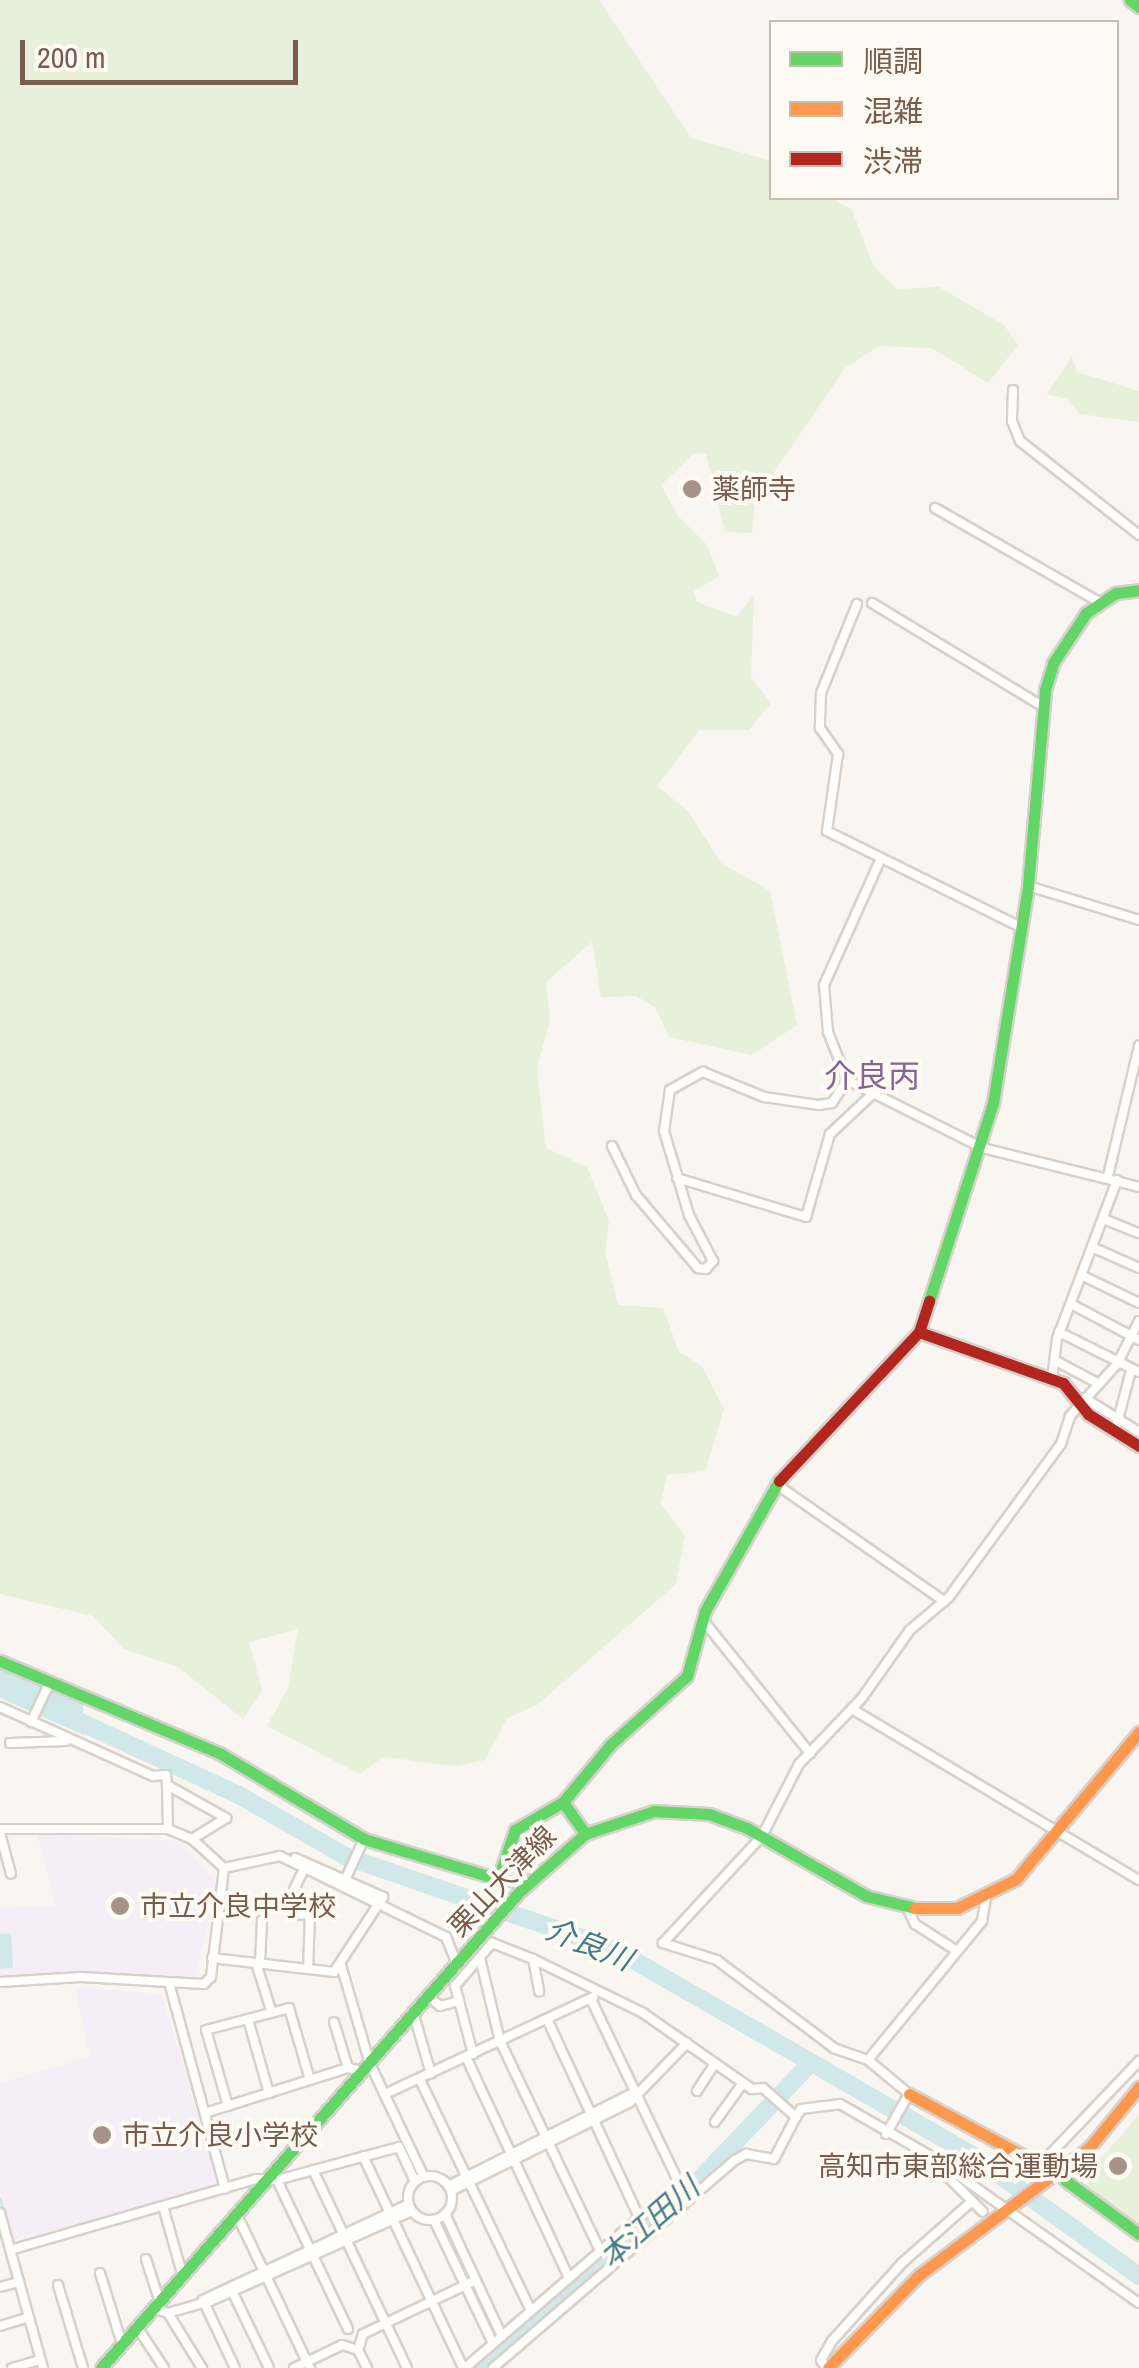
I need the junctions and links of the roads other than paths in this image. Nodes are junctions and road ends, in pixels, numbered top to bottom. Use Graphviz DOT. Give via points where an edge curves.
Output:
graph roads {
  1 [pos="1130,0"];
  2 [pos="1139,7"];
  3 [pos="1013,390"];
  4 [pos="934,508"];
  5 [pos="1139,535"];
  6 [pos="1139,590"];
  7 [pos="1099,602"];
  8 [pos="872,603"];
  9 [pos="858,604"];
  10 [pos="1042,706"];
  11 [pos="881,858"];
  12 [pos="1028,886"];
  13 [pos="1139,920"];
  14 [pos="1022,928"];
  15 [pos="1139,1046"];
  16 [pos="848,1080"];
  17 [pos="876,1091"];
  18 [pos="612,1146"];
  19 [pos="982,1148"];
  20 [pos="677,1178"];
  21 [pos="1112,1178"];
  22 [pos="1139,1187"];
  23 [pos="1106,1220"];
  24 [pos="1139,1234"];
  25 [pos="1094,1248"];
  26 [pos="1139,1268"];
  27 [pos="1083,1276"];
  28 [pos="1139,1303"];
  29 [pos="1071,1304"];
  30 [pos="1139,1320"];
  31 [pos="919,1332"];
  32 [pos="1059,1332"];
  33 [pos="1135,1338"];
  34 [pos="1056,1361"];
  35 [pos="1117,1364"];
  36 [pos="1135,1371"];
  37 [pos="1052,1379"];
  38 [pos="1099,1384"];
  39 [pos="1083,1402"];
  40 [pos="1118,1426"];
  41 [pos="1139,1432"];
  42 [pos="1139,1446"];
  43 [pos="776,1484"];
  44 [pos="944,1601"];
  45 [pos="702,1618"];
  46 [pos="0,1661"];
  47 [pos="48,1685"];
  48 [pos="852,1709"];
  49 [pos="0,1711"];
  50 [pos="27,1720"];
  51 [pos="1139,1732"];
  52 [pos="71,1741"];
  53 [pos="10,1743"];
  54 [pos="810,1753"];
  55 [pos="167,1785"];
  56 [pos="563,1802"];
  57 [pos="168,1829"];
  58 [pos="0,1831"];
  59 [pos="1059,1833"];
  60 [pos="585,1834"];
  61 [pos="762,1836"];
  62 [pos="192,1839"];
  63 [pos="363,1842"];
  64 [pos="292,1860"];
  65 [pos="305,1867"];
  66 [pos="224,1868"];
  67 [pos="11,1874"];
  68 [pos="347,1876"];
  69 [pos="498,1880"];
  70 [pos="1139,1880"];
  71 [pos="522,1889"];
  72 [pos="986,1898"];
  73 [pos="378,1908"];
  74 [pos="907,1908"];
  75 [pos="262,1920"];
  76 [pos="957,1951"];
  77 [pos="212,1958"];
  78 [pos="480,1958"];
  79 [pos="533,1959"];
  80 [pos="258,1963"];
  81 [pos="457,1964"];
  82 [pos="341,1965"];
  83 [pos="308,1969"];
  84 [pos="0,1982"];
  85 [pos="170,1986"];
  86 [pos="599,1989"];
  87 [pos="539,1991"];
  88 [pos="429,1997"];
  89 [pos="590,1999"];
  90 [pos="459,2001"];
  91 [pos="272,2012"];
  92 [pos="414,2015"];
  93 [pos="248,2019"];
  94 [pos="547,2019"];
  95 [pos="334,2022"];
  96 [pos="500,2041"];
  97 [pos="688,2043"];
  98 [pos="469,2056"];
  99 [pos="868,2060"];
  100 [pos="1139,2061"];
  101 [pos="715,2063"];
  102 [pos="348,2068"];
  103 [pos="367,2068"];
  104 [pos="431,2074"];
  105 [pos="310,2080"];
  106 [pos="420,2080"];
  107 [pos="743,2083"];
  108 [pos="1139,2087"];
  109 [pos="697,2091"];
  110 [pos="635,2092"];
  111 [pos="269,2093"];
  112 [pos="385,2094"];
  113 [pos="907,2096"];
  114 [pos="228,2106"];
  115 [pos="205,2113"];
  116 [pos="792,2114"];
  117 [pos="593,2118"];
  118 [pos="715,2122"];
  119 [pos="886,2131"];
  120 [pos="547,2142"];
  121 [pos="924,2153"];
  122 [pos="363,2156"];
  123 [pos="514,2158"];
  124 [pos="1043,2166"];
  125 [pos="313,2170"];
  126 [pos="420,2179"];
  127 [pos="272,2180"];
  128 [pos="468,2180"];
  129 [pos="1065,2180"];
  130 [pos="225,2188"];
  131 [pos="449,2188"];
  132 [pos="970,2203"];
  133 [pos="163,2206"];
  134 [pos="410,2208"];
  135 [pos="1007,2209"];
  136 [pos="983,2212"];
  137 [pos="0,2213"];
  138 [pos="445,2214"];
  139 [pos="237,2215"];
  140 [pos="391,2217"];
  141 [pos="639,2218"];
  142 [pos="434,2220"];
  143 [pos="2,2225"];
  144 [pos="1139,2234"];
  145 [pos="345,2238"];
  146 [pos="10,2250"];
  147 [pos="600,2251"];
  148 [pos="312,2253"];
  149 [pos="146,2258"];
  150 [pos="100,2273"];
  151 [pos="266,2275"];
  152 [pos="182,2277"];
  153 [pos="570,2278"];
  154 [pos="19,2282"];
  155 [pos="470,2282"];
  156 [pos="58,2284"];
  157 [pos="0,2287"];
  158 [pos="231,2289"];
  159 [pos="202,2300"];
  160 [pos="431,2301"];
  161 [pos="1139,2303"];
  162 [pos="161,2308"];
  163 [pos="531,2311"];
  164 [pos="29,2317"];
  165 [pos="386,2323"];
  166 [pos="0,2326"];
  167 [pos="137,2327"];
  168 [pos="348,2329"];
  169 [pos="363,2334"];
  170 [pos="502,2336"];
  171 [pos="494,2343"];
  172 [pos="122,2344"];
  173 [pos="342,2345"];
  174 [pos="358,2350"];
  175 [pos="42,2364"];
  176 [pos="309,2365"];
  177 [pos="12,2368"];
  178 [pos="83,2368"];
  179 [pos="101,2368"];
  180 [pos="164,2368"];
  181 [pos="202,2368"];
  182 [pos="235,2368"];
  183 [pos="269,2368"];
  184 [pos="294,2368"];
  185 [pos="366,2368"];
  186 [pos="407,2368"];
  187 [pos="464,2368"];
  188 [pos="494,2368"];
  189 [pos="827,2368"];
  1 -- 2 [label="main road"];
  3 -- 5 [label="street" via="1012,421 1020,442"];
  4 -- 7 [label="street"];
  6 -- 7 [label="main road"];
  7 -- 10 [label="main road" via="1076,624 1053,663"];
  8 -- 10 [label="street"];
  9 -- 11 [label="street" via="821,694 820,728 838,754 827,830"];
  10 -- 12 [label="main road"];
  11 -- 14 [label="street"];
  11 -- 16 [label="street" via="824,985 828,1032"];
  12 -- 13 [label="street"];
  12 -- 14 [label="main road"];
  14 -- 19 [label="main road"];
  15 -- 21 [label="street"];
  16 -- 17 [label="street"];
  16 -- 20 [label="street" via="832,1104 819,1105 764,1096 718,1074 684,1078 670,1090 662,1114"];
  17 -- 19 [label="street"];
  17 -- 20 [label="street" via="830,1134 806,1218"];
  18 -- 20 [label="street" via="636,1195 698,1268 706,1269 713,1260"];
  19 -- 21 [label="street"];
  19 -- 31 [label="main road"];
  21 -- 22 [label="street"];
  21 -- 23 [label="street"];
  23 -- 24 [label="street"];
  23 -- 25 [label="street"];
  25 -- 26 [label="street"];
  25 -- 27 [label="street"];
  27 -- 28 [label="street"];
  27 -- 29 [label="street"];
  29 -- 32 [label="street"];
  29 -- 33 [label="street"];
  30 -- 33 [label="street"];
  31 -- 37 [label="main road"];
  31 -- 43 [label="main road" via="827,1420"];
  32 -- 34 [label="street"];
  32 -- 35 [label="street"];
  33 -- 35 [label="street"];
  34 -- 37 [label="street"];
  34 -- 38 [label="street"];
  35 -- 36 [label="street"];
  35 -- 38 [label="street"];
  36 -- 40 [label="street"];
  37 -- 39 [label="main road"];
  38 -- 39 [label="street"];
  39 -- 40 [label="main road"];
  39 -- 44 [label="street" via="1061,1444"];
  40 -- 41 [label="street"];
  40 -- 42 [label="main road"];
  43 -- 44 [label="street"];
  43 -- 45 [label="main road"];
  44 -- 48 [label="street" via="910,1630"];
  45 -- 54 [label="street"];
  45 -- 56 [label="main road" via="688,1676 611,1744"];
  46 -- 47 [label="main road"];
  47 -- 50 [label="street"];
  47 -- 63 [label="main road" via="222,1754"];
  48 -- 54 [label="street"];
  48 -- 59 [label="street"];
  49 -- 50 [label="street"];
  50 -- 52 [label="street"];
  51 -- 59 [label="main road, 栗山大津線"];
  52 -- 53 [label="street"];
  52 -- 55 [label="street" via="153,1776 166,1775"];
  54 -- 61 [label="street" via="792,1773"];
  55 -- 57 [label="street"];
  55 -- 62 [label="street" via="226,1818"];
  56 -- 60 [label="main road"];
  56 -- 69 [label="main road" via="515,1830"];
  57 -- 58 [label="street"];
  57 -- 62 [label="street"];
  58 -- 67 [label="street"];
  59 -- 70 [label="street"];
  59 -- 72 [label="main road, 栗山大津線" via="1016,1879"];
  60 -- 61 [label="main road, 栗山大津線" via="627,1817 686,1810"];
  60 -- 71 [label="main road, 栗山大津線"];
  61 -- 74 [label="main road, 栗山大津線" via="866,1896"];
  61 -- 99 [label="street" via="663,1943 717,1960 834,2048"];
  62 -- 66 [label="street"];
  63 -- 68 [label="street"];
  63 -- 69 [label="main road"];
  64 -- 65 [label="street"];
  64 -- 66 [label="street" via="263,1856"];
  64 -- 68 [label="street"];
  65 -- 73 [label="street"];
  65 -- 83 [label="street" via="288,1902 290,1914 310,1916"];
  66 -- 77 [label="street"];
  68 -- 73 [label="street" via="383,1898"];
  69 -- 71 [label="street"];
  71 -- 81 [label="main road, 栗山大津線"];
  72 -- 74 [label="main road, 栗山大津線" via="957,1908"];
  72 -- 76 [label="street" via="982,1921"];
  73 -- 81 [label="street" via="446,1937"];
  73 -- 82 [label="street"];
  74 -- 76 [label="street" via="914,1924"];
  75 -- 80 [label="street"];
  76 -- 99 [label="street"];
  77 -- 80 [label="street"];
  77 -- 85 [label="street" via="204,1984"];
  78 -- 79 [label="street" via="492,1944"];
  78 -- 90 [label="street" via="455,1986"];
  78 -- 96 [label="street"];
  79 -- 86 [label="street"];
  79 -- 87 [label="street"];
  80 -- 83 [label="street"];
  80 -- 91 [label="street"];
  81 -- 88 [label="main road, 栗山大津線"];
  82 -- 83 [label="street" via="334,1972"];
  82 -- 103 [label="street"];
  84 -- 85 [label="street" via="81,1977"];
  85 -- 115 [label="street"];
  86 -- 89 [label="street"];
  86 -- 97 [label="street"];
  88 -- 90 [label="street" via="440,2006"];
  88 -- 92 [label="main road, 栗山大津線"];
  89 -- 94 [label="street"];
  89 -- 110 [label="street"];
  90 -- 98 [label="street"];
  91 -- 93 [label="street"];
  91 -- 105 [label="street" via="289,2008"];
  92 -- 103 [label="main road, 栗山大津線"];
  92 -- 104 [label="street"];
  93 -- 111 [label="street"];
  93 -- 114 [label="street" via="206,2030"];
  94 -- 96 [label="street"];
  94 -- 117 [label="street"];
  95 -- 102 [label="street"];
  96 -- 98 [label="street"];
  96 -- 120 [label="street"];
  97 -- 101 [label="street"];
  97 -- 110 [label="street"];
  98 -- 104 [label="street"];
  98 -- 123 [label="street"];
  99 -- 113 [label="street"];
  100 -- 124 [label="street"];
  101 -- 107 [label="street"];
  101 -- 109 [label="street"];
  102 -- 103 [label="street"];
  102 -- 105 [label="street"];
  103 -- 112 [label="street"];
  103 -- 127 [label="main road, 栗山大津線"];
  104 -- 106 [label="street"];
  105 -- 111 [label="street"];
  106 -- 112 [label="street"];
  106 -- 128 [label="street"];
  107 -- 116 [label="street" via="767,2091"];
  107 -- 118 [label="street"];
  108 -- 135 [label="main road" via="1097,2140"];
  110 -- 117 [label="street" via="630,2102"];
  110 -- 141 [label="street" via="679,2183"];
  111 -- 114 [label="street"];
  112 -- 126 [label="street"];
  113 -- 119 [label="street"];
  113 -- 124 [label="main road"];
  114 -- 115 [label="street"];
  115 -- 130 [label="street"];
  116 -- 119 [label="street" via="840,2104"];
  116 -- 188 [label="street" via="774,2159 746,2154 735,2160"];
  117 -- 120 [label="street"];
  117 -- 141 [label="street"];
  119 -- 121 [label="street"];
  120 -- 123 [label="street"];
  120 -- 147 [label="street"];
  121 -- 132 [label="street"];
  121 -- 135 [label="street"];
  122 -- 125 [label="street"];
  122 -- 126 [label="street" via="399,2147"];
  122 -- 140 [label="street"];
  123 -- 128 [label="street"];
  123 -- 153 [label="street"];
  125 -- 127 [label="street"];
  125 -- 145 [label="street"];
  126 -- 131 [label="street"];
  126 -- 134 [label="street"];
  127 -- 130 [label="street"];
  127 -- 139 [label="main road, 栗山大津線"];
  127 -- 148 [label="street"];
  128 -- 131 [label="street"];
  128 -- 163 [label="street"];
  129 -- 144 [label="main road"];
  130 -- 133 [label="street"];
  131 -- 138 [label="street"];
  132 -- 136 [label="street"];
  132 -- 189 [label="street" via="902,2263 832,2341 821,2360"];
  133 -- 146 [label="street"];
  133 -- 152 [label="street"];
  134 -- 140 [label="street"];
  134 -- 142 [label="street"];
  135 -- 161 [label="street"];
  135 -- 189 [label="main road" via="919,2275"];
  137 -- 143 [label="street"];
  138 -- 142 [label="street"];
  138 -- 155 [label="street"];
  139 -- 151 [label="street"];
  139 -- 152 [label="main road, 栗山大津線"];
  140 -- 145 [label="street"];
  140 -- 160 [label="street"];
  141 -- 147 [label="street"];
  142 -- 155 [label="street"];
  143 -- 146 [label="street"];
  145 -- 148 [label="street"];
  145 -- 165 [label="street"];
  146 -- 154 [label="street"];
  147 -- 153 [label="street"];
  148 -- 151 [label="street"];
  148 -- 168 [label="street"];
  149 -- 162 [label="street"];
  150 -- 172 [label="street"];
  151 -- 158 [label="street"];
  151 -- 176 [label="street"];
  152 -- 162 [label="main road, 栗山大津線"];
  153 -- 163 [label="street"];
  154 -- 157 [label="street"];
  154 -- 164 [label="street"];
  155 -- 160 [label="street"];
  155 -- 170 [label="street"];
  155 -- 171 [label="street"];
  156 -- 178 [label="street"];
  158 -- 159 [label="street"];
  158 -- 183 [label="street"];
  159 -- 162 [label="street"];
  159 -- 182 [label="street"];
  160 -- 165 [label="street"];
  160 -- 187 [label="street"];
  162 -- 167 [label="main road, 栗山大津線"];
  162 -- 181 [label="street"];
  163 -- 170 [label="street"];
  164 -- 166 [label="street"];
  164 -- 175 [label="street"];
  165 -- 169 [label="street"];
  165 -- 186 [label="street"];
  167 -- 172 [label="main road, 栗山大津線"];
  167 -- 180 [label="street"];
  168 -- 169 [label="street"];
  168 -- 173 [label="street"];
  169 -- 174 [label="street"];
  170 -- 171 [label="street"];
  171 -- 187 [label="street"];
  172 -- 179 [label="main road, 栗山大津線"];
  173 -- 174 [label="street"];
  173 -- 176 [label="street"];
  174 -- 185 [label="street"];
  175 -- 177 [label="street"];
  176 -- 184 [label="street"];
}
